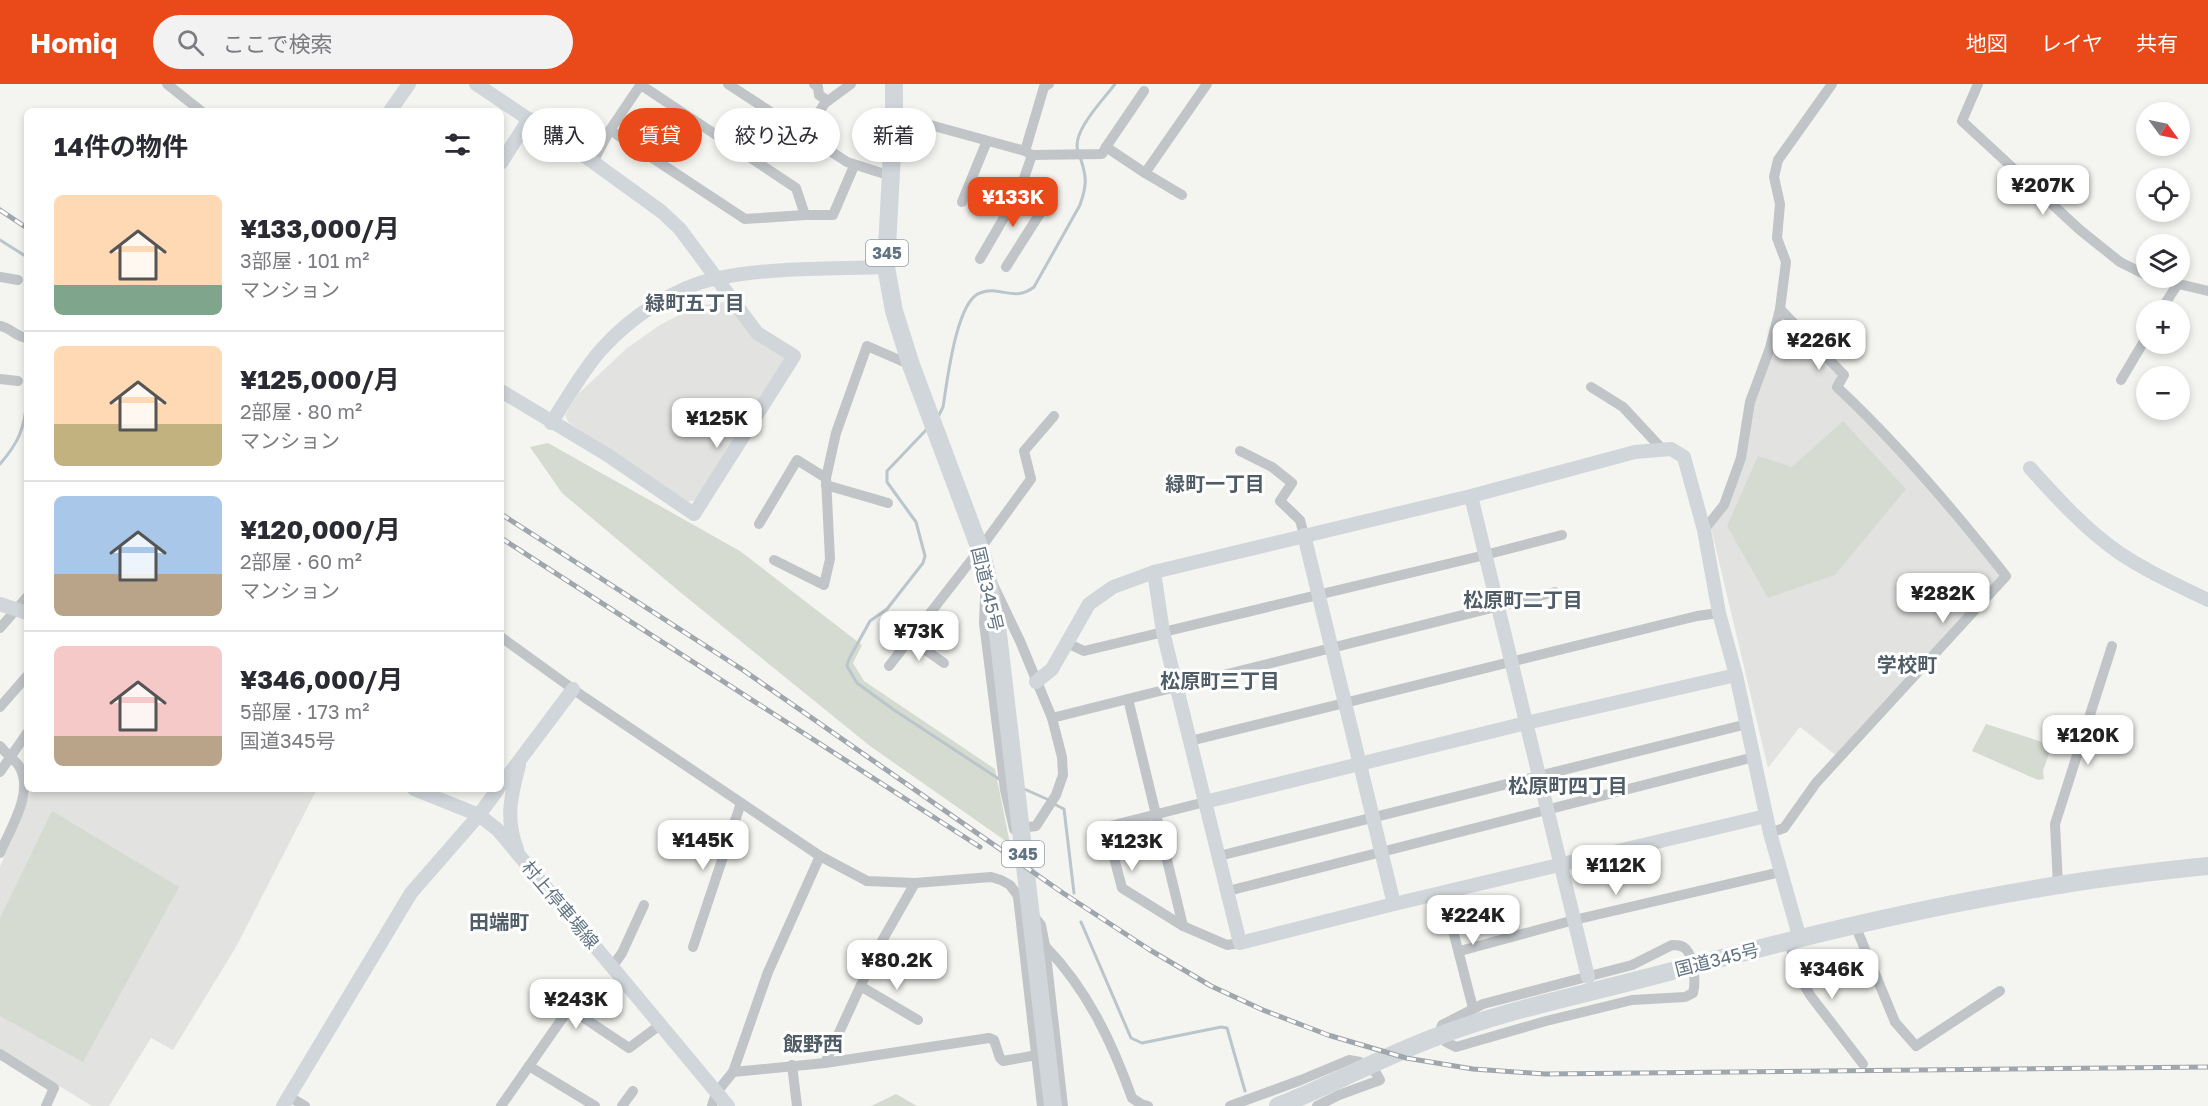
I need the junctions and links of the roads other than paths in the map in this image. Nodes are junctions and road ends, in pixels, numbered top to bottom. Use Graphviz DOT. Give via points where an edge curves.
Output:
graph roads {
  1 [pos="167,84"];
  2 [pos="409,84"];
  3 [pos="476,84"];
  4 [pos="728,84"];
  5 [pos="814,84"];
  6 [pos="851,84"];
  7 [pos="894,84"];
  8 [pos="1049,84"];
  9 [pos="1207,84"];
  10 [pos="1832,84"];
  11 [pos="1978,84"];
  12 [pos="641,85"];
  13 [pos="1144,92"];
  14 [pos="828,101"];
  15 [pos="197,108"];
  16 [pos="392,108"];
  17 [pos="764,108"];
  18 [pos="823,108"];
  19 [pos="894,108"];
  20 [pos="522,114"];
  21 [pos="936,127"];
  22 [pos="522,130"];
  23 [pos="610,130"];
  24 [pos="606,138"];
  25 [pos="987,141"];
  26 [pos="1106,147"];
  27 [pos="1029,153"];
  28 [pos="840,157"];
  29 [pos="504,158"];
  30 [pos="593,162"];
  31 [pos="892,162"];
  32 [pos="854,166"];
  33 [pos="1145,173"];
  34 [pos="891,176"];
  35 [pos="1020,190"];
  36 [pos="1182,195"];
  37 [pos="962,202"];
  38 [pos="805,215"];
  39 [pos="980,259"];
  40 [pos="886,267"];
  41 [pos="1006,267"];
  42 [pos="2136,270"];
  43 [pos="0,277"];
  44 [pos="718,278"];
  45 [pos="18,280"];
  46 [pos="2190,288"];
  47 [pos="2208,291"];
  48 [pos="1780,309"];
  49 [pos="0,326"];
  50 [pos="24,339"];
  51 [pos="2136,354"];
  52 [pos="911,365"];
  53 [pos="0,379"];
  54 [pos="2121,380"];
  55 [pos="18,381"];
  56 [pos="1591,387"];
  57 [pos="504,393"];
  58 [pos="1054,416"];
  59 [pos="551,423"];
  60 [pos="1663,450"];
  61 [pos="1240,451"];
  62 [pos="2030,468"];
  63 [pos="826,481"];
  64 [pos="1471,496"];
  65 [pos="888,503"];
  66 [pos="759,524"];
  67 [pos="1704,530"];
  68 [pos="1304,535"];
  69 [pos="1562,535"];
  70 [pos="980,549"];
  71 [pos="1485,555"];
  72 [pos="774,560"];
  73 [pos="986,570"];
  74 [pos="1154,572"];
  75 [pos="1555,592"];
  76 [pos="1318,595"];
  77 [pos="2208,600"];
  78 [pos="0,604"];
  79 [pos="1498,606"];
  80 [pos="22,611"];
  81 [pos="1719,613"];
  82 [pos="0,628"];
  83 [pos="1163,632"];
  84 [pos="910,639"];
  85 [pos="504,640"];
  86 [pos="1067,643"];
  87 [pos="2112,646"];
  88 [pos="1331,648"];
  89 [pos="1511,661"];
  90 [pos="944,663"];
  91 [pos="889,666"];
  92 [pos="1736,675"];
  93 [pos="24,679"];
  94 [pos="1036,682"];
  95 [pos="1178,686"];
  96 [pos="573,689"];
  97 [pos="1128,699"];
  98 [pos="1345,704"];
  99 [pos="0,707"];
  100 [pos="1052,718"];
  101 [pos="1526,723"];
  102 [pos="1746,724"];
  103 [pos="24,737"];
  104 [pos="1190,741"];
  105 [pos="0,746"];
  106 [pos="522,757"];
  107 [pos="1754,757"];
  108 [pos="9,758"];
  109 [pos="1360,764"];
  110 [pos="0,772"];
  111 [pos="24,776"];
  112 [pos="1539,776"];
  113 [pos="504,781"];
  114 [pos="25,792"];
  115 [pos="422,792"];
  116 [pos="496,792"];
  117 [pos="1205,802"];
  118 [pos="741,803"];
  119 [pos="1547,810"];
  120 [pos="479,814"];
  121 [pos="1156,814"];
  122 [pos="1766,816"];
  123 [pos="1373,818"];
  124 [pos="1770,833"];
  125 [pos="0,851"];
  126 [pos="1381,852"];
  127 [pos="520,856"];
  128 [pos="820,856"];
  129 [pos="1219,856"];
  130 [pos="1561,865"];
  131 [pos="2208,866"];
  132 [pos="1780,872"];
  133 [pos="915,883"];
  134 [pos="2058,885"];
  135 [pos="1228,891"];
  136 [pos="1443,892"];
  137 [pos="1018,896"];
  138 [pos="1394,904"];
  139 [pos="644,905"];
  140 [pos="1574,920"];
  141 [pos="1856,925"];
  142 [pos="1183,926"];
  143 [pos="1794,941"];
  144 [pos="1240,943"];
  145 [pos="1045,946"];
  146 [pos="693,947"];
  147 [pos="1460,951"];
  148 [pos="1692,966"];
  149 [pos="612,967"];
  150 [pos="1588,977"];
  151 [pos="862,987"];
  152 [pos="2000,991"];
  153 [pos="1479,1014"];
  154 [pos="918,1020"];
  155 [pos="660,1025"];
  156 [pos="0,1054"];
  157 [pos="1037,1056"];
  158 [pos="825,1063"];
  159 [pos="1863,1064"];
  160 [pos="792,1065"];
  161 [pos="529,1066"];
  162 [pos="733,1072"];
  163 [pos="633,1091"];
  164 [pos="714,1100"];
  165 [pos="286,1101"];
  166 [pos="46,1106"];
  167 [pos="305,1106"];
  168 [pos="501,1106"];
  169 [pos="595,1106"];
  170 [pos="622,1106"];
  171 [pos="728,1106"];
  172 [pos="797,1106"];
  173 [pos="1042,1106"];
  174 [pos="1053,1106"];
  175 [pos="1063,1106"];
  176 [pos="1148,1106"];
  177 [pos="1230,1106"];
  178 [pos="1278,1106"];
  179 [pos="1317,1106"];
  1 -- 15 [label="street"];
  2 -- 16 [label="street"];
  3 -- 20 [label="street"];
  4 -- 17 [label="street"];
  5 -- 14 [label="street" via="819,95"];
  6 -- 14 [label="street"];
  7 -- 19 [label="highway, 国道345号 / 345"];
  8 -- 27 [label="street" via="1044,87"];
  9 -- 33 [label="street"];
  10 -- 48 [label="street" via="1778,160 1774,177 1780,204 1777,238 1786,262"];
  11 -- 42 [label="street" via="1962,121 2079,230"];
  12 -- 23 [label="street"];
  12 -- 38 [label="street" via="796,188"];
  13 -- 26 [label="street"];
  14 -- 18 [label="street"];
  21 -- 25 [label="street"];
  22 -- 29 [label="street"];
  23 -- 24 [label="street"];
  23 -- 38 [label="street" via="745,219"];
  25 -- 27 [label="street"];
  25 -- 37 [label="street"];
  26 -- 27 [label="street" via="1102,154"];
  26 -- 33 [label="street"];
  27 -- 35 [label="street"];
  28 -- 32 [label="street"];
  30 -- 44 [label="street" via="662,212"];
  31 -- 34 [label="highway, 国道345号 / 345"];
  32 -- 34 [label="street"];
  32 -- 38 [label="street" via="833,215"];
  33 -- 36 [label="street"];
  34 -- 40 [label="highway, 国道345号 / 345"];
  35 -- 39 [label="street"];
  35 -- 41 [label="street" via="1044,207"];
  40 -- 44 [label="street"];
  40 -- 52 [label="highway, 国道345号 / 345" via="898,328"];
  43 -- 45 [label="street"];
  44 -- 59 [label="street" via="657,304 617,334 584,371"];
  44 -- 59 [label="street" via="757,333 794,356 694,514 606,454"];
  46 -- 47 [label="street"];
  48 -- 67 [label="street" via="1750,402 1741,458 1724,505"];
  48 -- 124 [label="street" via="1844,375 1837,387 1961,519 2006,576 1816,783 1784,828"];
  49 -- 50 [label="street"];
  51 -- 54 [label="street"];
  52 -- 63 [label="street" via="867,346 836,433"];
  52 -- 70 [label="highway, 国道345号 / 345"];
  53 -- 55 [label="street"];
  56 -- 60 [label="street" via="1623,407"];
  57 -- 59 [label="street"];
  58 -- 70 [label="street" via="1024,450 1031,479"];
  60 -- 64 [label="street" via="1635,452"];
  60 -- 67 [label="street" via="1671,449 1684,457"];
  61 -- 68 [label="street" via="1272,467 1292,483 1281,501 1300,520"];
  62 -- 77 [label="street" via="2076,517 2116,551"];
  63 -- 65 [label="street"];
  63 -- 66 [label="street" via="797,460"];
  63 -- 72 [label="street" via="830,559 824,585"];
  64 -- 68 [label="street"];
  64 -- 71 [label="street"];
  67 -- 81 [label="street"];
  68 -- 74 [label="street"];
  68 -- 76 [label="street"];
  69 -- 71 [label="street"];
  70 -- 73 [label="highway, 国道345号 / 345"];
  70 -- 84 [label="street"];
  71 -- 76 [label="street"];
  71 -- 79 [label="street"];
  73 -- 94 [label="street"];
  73 -- 100 [label="street" via="984,623 1005,790 1014,829 1036,826 1056,795 1063,775"];
  73 -- 174 [label="highway, 国道345号 / 345" via="998,633"];
  74 -- 83 [label="street"];
  74 -- 86 [label="street" via="1113,587 1089,604"];
  75 -- 79 [label="street"];
  76 -- 83 [label="street"];
  76 -- 88 [label="street"];
  78 -- 80 [label="street"];
  79 -- 88 [label="street"];
  79 -- 89 [label="street"];
  80 -- 82 [label="street"];
  81 -- 89 [label="street"];
  81 -- 92 [label="street"];
  83 -- 86 [label="street" via="1084,651"];
  83 -- 95 [label="street"];
  84 -- 90 [label="street"];
  84 -- 91 [label="street"];
  85 -- 96 [label="street"];
  86 -- 94 [label="street" via="1052,669"];
  87 -- 134 [label="street" via="2055,824"];
  88 -- 95 [label="street"];
  88 -- 98 [label="street"];
  89 -- 98 [label="street"];
  89 -- 101 [label="street"];
  92 -- 101 [label="street"];
  92 -- 102 [label="street"];
  93 -- 99 [label="street"];
  94 -- 100 [label="street"];
  95 -- 97 [label="street"];
  95 -- 104 [label="street"];
  96 -- 106 [label="street"];
  96 -- 118 [label="street"];
  97 -- 100 [label="street"];
  97 -- 121 [label="street"];
  98 -- 104 [label="street"];
  98 -- 109 [label="street"];
  101 -- 109 [label="street"];
  101 -- 112 [label="street"];
  102 -- 107 [label="street"];
  102 -- 112 [label="street"];
  103 -- 108 [label="street"];
  104 -- 117 [label="street"];
  105 -- 108 [label="street"];
  106 -- 113 [label="street"];
  106 -- 127 [label="street" via="511,795 510,826"];
  107 -- 119 [label="street"];
  107 -- 122 [label="street"];
  108 -- 110 [label="street"];
  108 -- 111 [label="street"];
  109 -- 117 [label="street"];
  109 -- 123 [label="street"];
  112 -- 119 [label="street"];
  112 -- 123 [label="street"];
  114 -- 125 [label="street"];
  115 -- 120 [label="street"];
  116 -- 120 [label="street"];
  117 -- 121 [label="street"];
  117 -- 129 [label="street"];
  118 -- 128 [label="street"];
  118 -- 146 [label="street"];
  119 -- 126 [label="street"];
  119 -- 130 [label="street"];
  120 -- 127 [label="street, 村上停車場線"];
  120 -- 165 [label="street" via="411,893"];
  121 -- 142 [label="street"];
  121 -- 142 [label="street" via="1106,827 1122,888"];
  122 -- 124 [label="street"];
  122 -- 130 [label="street"];
  123 -- 126 [label="street"];
  123 -- 129 [label="street"];
  124 -- 132 [label="street"];
  126 -- 135 [label="street"];
  126 -- 138 [label="street"];
  127 -- 149 [label="street, 村上停車場線"];
  128 -- 133 [label="street" via="867,882"];
  128 -- 162 [label="street" via="768,972"];
  129 -- 135 [label="street"];
  130 -- 136 [label="street"];
  130 -- 140 [label="street"];
  131 -- 134 [label="highway, 国道345号"];
  132 -- 140 [label="street"];
  132 -- 143 [label="street"];
  133 -- 137 [label="street" via="991,877 1010,885"];
  133 -- 151 [label="street" via="878,948"];
  134 -- 141 [label="highway, 国道345号"];
  135 -- 144 [label="street"];
  136 -- 138 [label="street"];
  136 -- 147 [label="street"];
  137 -- 145 [label="street" via="1041,925"];
  137 -- 157 [label="street"];
  138 -- 144 [label="street"];
  139 -- 149 [label="street"];
  140 -- 147 [label="street"];
  140 -- 150 [label="street"];
  141 -- 143 [label="highway, 国道345号"];
  141 -- 152 [label="street" via="1895,1022 1916,1046"];
  142 -- 144 [label="street" via="1227,945"];
  143 -- 148 [label="highway, 国道345号"];
  143 -- 159 [label="street" via="1800,978"];
  145 -- 175 [label="street"];
  145 -- 176 [label="street" via="1072,976 1106,1032 1132,1098"];
  147 -- 153 [label="street"];
  148 -- 150 [label="street" via="1685,948 1672,945 1632,965"];
  148 -- 153 [label="highway, 国道345号"];
  148 -- 153 [label="street" via="1694,989 1685,997 1632,1000 1456,1047 1446,1042 1442,1025"];
  149 -- 155 [label="street, 村上停車場線"];
  150 -- 153 [label="street"];
  151 -- 154 [label="street"];
  151 -- 158 [label="street"];
  153 -- 178 [label="highway, 国道345号"];
  155 -- 161 [label="street" via="629,1048 572,1010"];
  155 -- 164 [label="street, 村上停車場線"];
  156 -- 166 [label="street" via="54,1089"];
  157 -- 158 [label="street" via="1003,1061 994,1040 988,1038"];
  157 -- 173 [label="street"];
  158 -- 160 [label="street"];
  160 -- 162 [label="street"];
  160 -- 172 [label="street"];
  161 -- 168 [label="street"];
  161 -- 169 [label="street"];
  162 -- 164 [label="street"];
  163 -- 170 [label="street"];
  164 -- 171 [label="street, 村上停車場線"];
  165 -- 167 [label="street"];
  177 -- 179 [label="street" via="1349,1060 1360,1062 1380,1080"];
}
